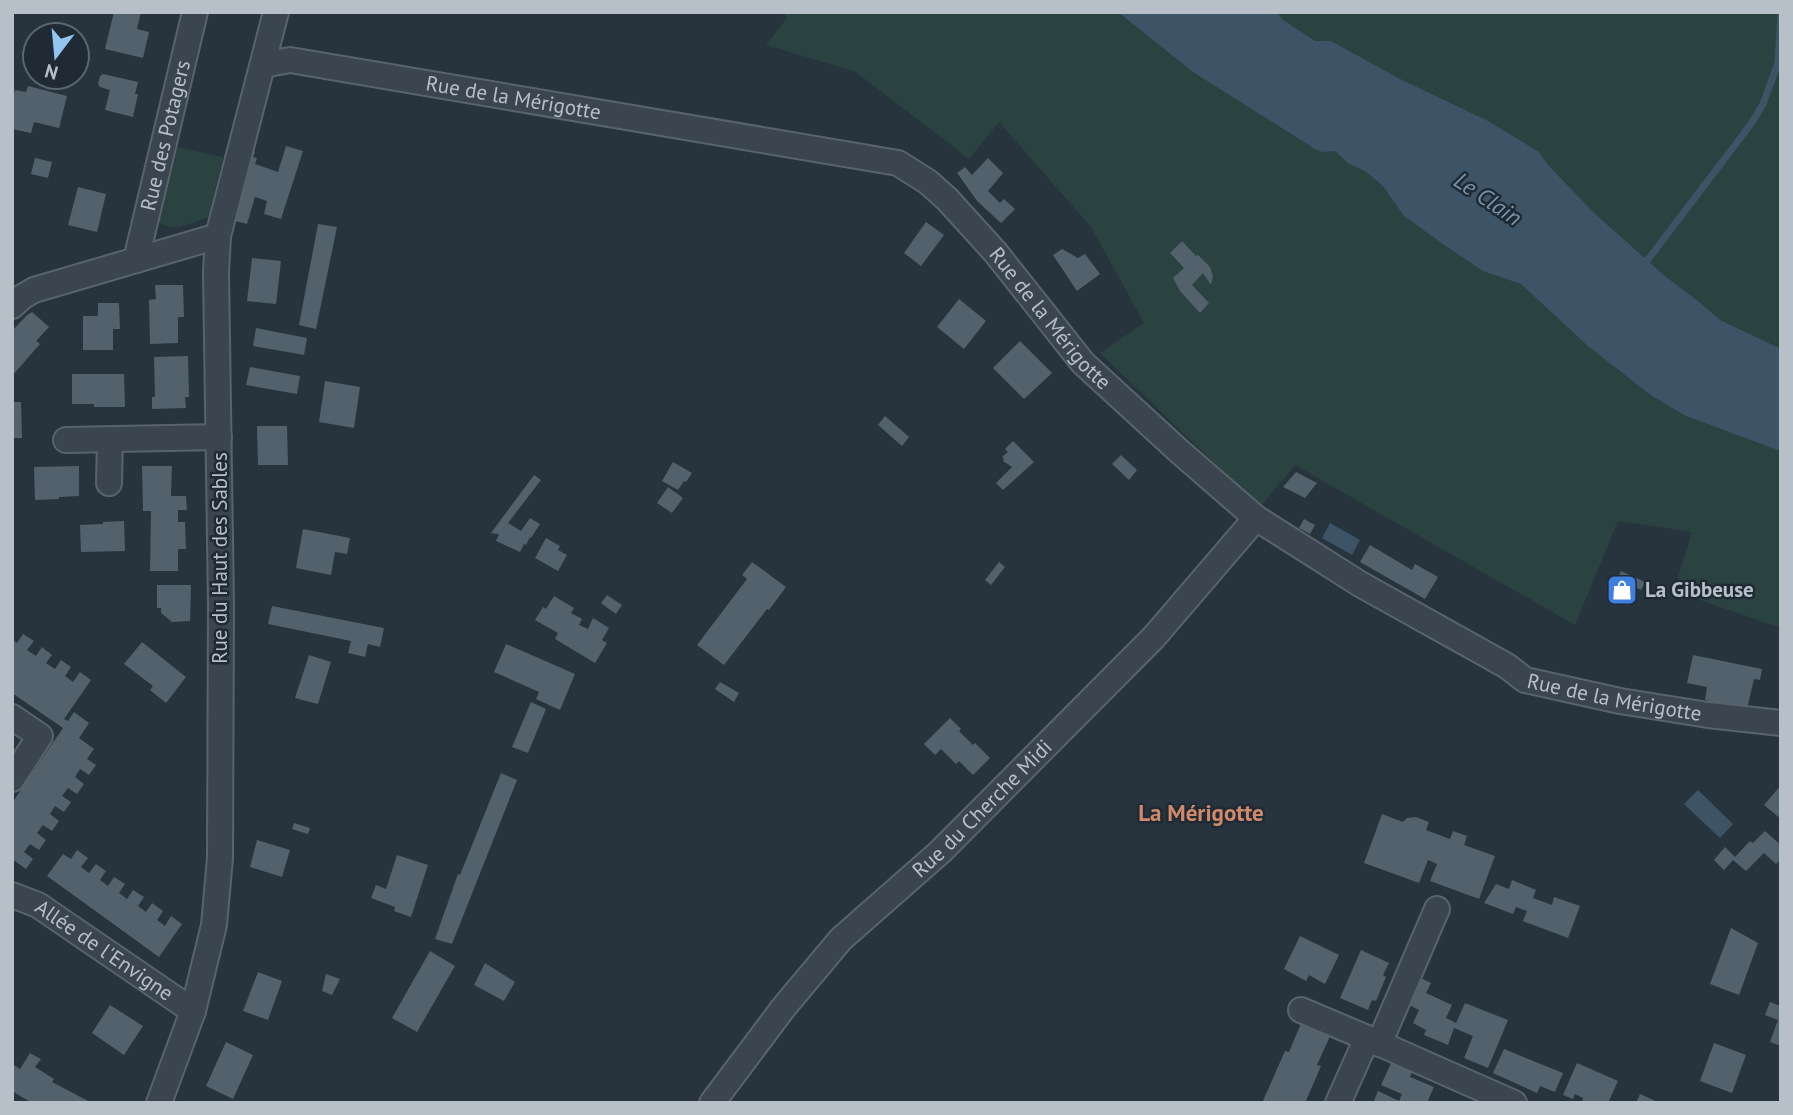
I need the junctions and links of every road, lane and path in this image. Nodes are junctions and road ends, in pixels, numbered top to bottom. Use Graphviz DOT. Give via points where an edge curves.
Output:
graph roads {
  1 [pos="195,12"];
  2 [pos="276,12"];
  3 [pos="263,65"];
  4 [pos="218,236"];
  5 [pos="136,260"];
  6 [pos="12,306"];
  7 [pos="219,437"];
  8 [pos="66,440"];
  9 [pos="110,440"];
  10 [pos="109,483"];
  11 [pos="1256,518"];
  12 [pos="12,717"];
  13 [pos="1781,723"];
  14 [pos="12,779"];
  15 [pos="12,895"];
  16 [pos="1437,909"];
  17 [pos="1301,1010"];
  18 [pos="193,1011"];
  19 [pos="1373,1041"];
  20 [pos="159,1103"];
  21 [pos="712,1103"];
  22 [pos="1338,1103"];
  23 [pos="1514,1103"];
  1 -- 5 [label="street, Rue des Potagers"];
  2 -- 3 [label="street, Rue du Haut des Sables"];
  3 -- 4 [label="street, Rue du Haut des Sables"];
  3 -- 11 [label="street, Rue de la Mérigotte" via="290,60 898,163 947,199 1083,363"];
  4 -- 5 [label="street"];
  4 -- 7 [label="street, Rue du Haut des Sables"];
  5 -- 6 [label="street" via="34,290"];
  7 -- 9 [label="street"];
  7 -- 18 [label="street, Rue du Haut des Sables" via="220,858 214,925"];
  8 -- 9 [label="street"];
  9 -- 10 [label="street"];
  11 -- 13 [label="street, Rue de la Mérigotte" via="1525,680 1620,701"];
  11 -- 21 [label="street, Rue du Cherche Midi" via="1154,637 940,852 842,939"];
  12 -- 14 [label="street" via="40,736"];
  15 -- 18 [label="street, Allée de l'Envigne" via="38,905"];
  16 -- 19 [label="street"];
  17 -- 19 [label="street"];
  18 -- 20 [label="street, Rue du Haut des Sables"];
  19 -- 22 [label="street"];
  19 -- 23 [label="street"];
}
